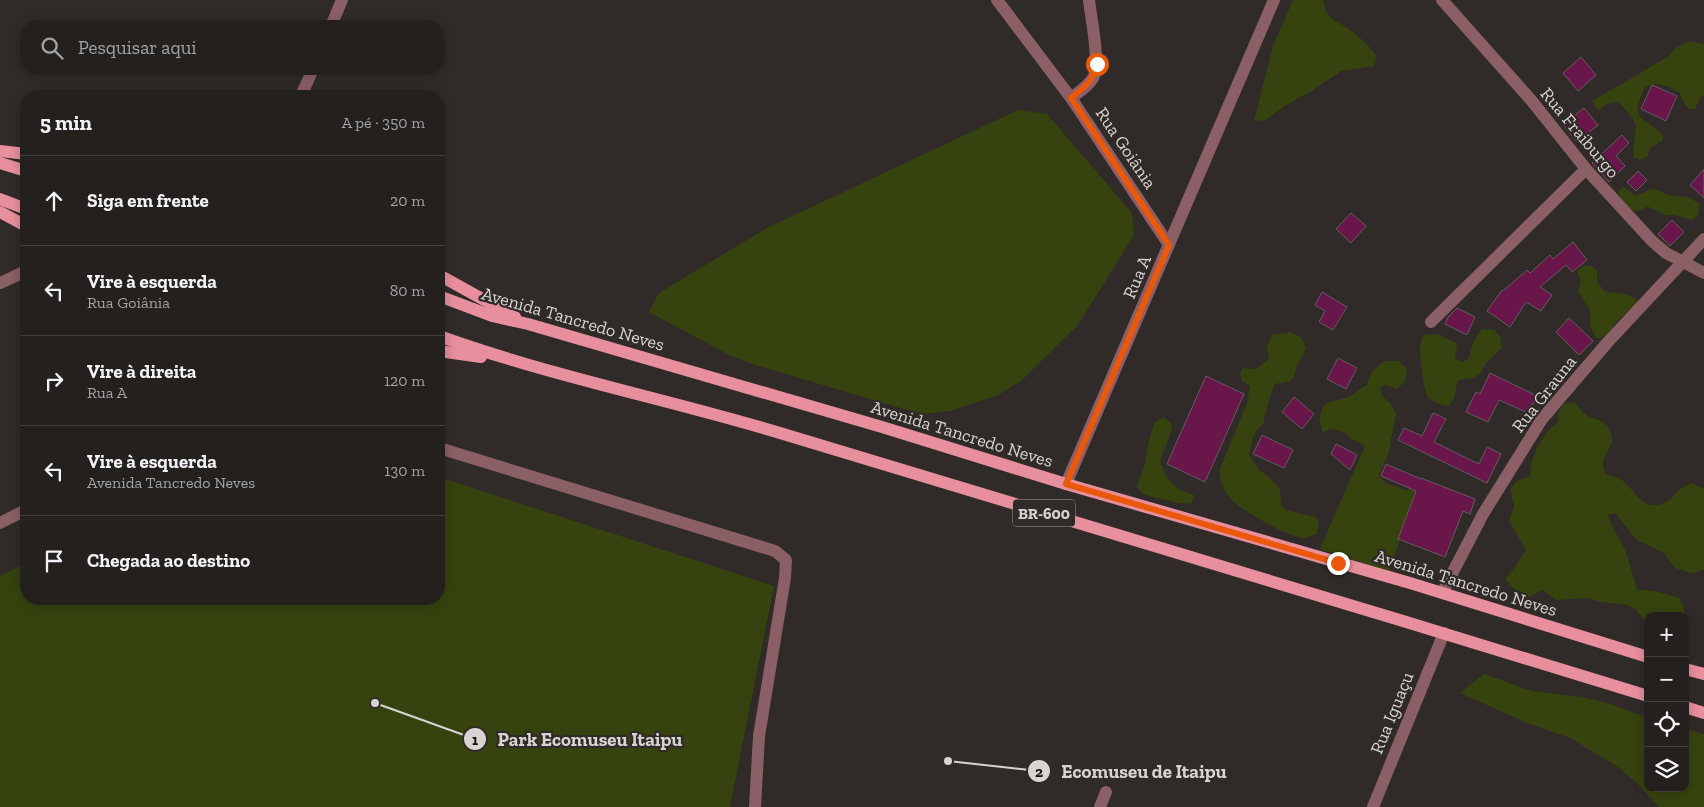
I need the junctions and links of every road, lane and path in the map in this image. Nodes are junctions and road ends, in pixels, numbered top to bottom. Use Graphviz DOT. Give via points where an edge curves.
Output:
graph roads {
  1 [pos="342,0"];
  2 [pos="997,0"];
  3 [pos="1089,0"];
  4 [pos="1274,0"];
  5 [pos="1442,0"];
  6 [pos="334,20"];
  7 [pos="310,75"];
  8 [pos="304,90"];
  9 [pos="1071,98"];
  10 [pos="0,151"];
  11 [pos="20,153"];
  12 [pos="0,163"];
  13 [pos="20,169"];
  14 [pos="1586,169"];
  15 [pos="0,199"];
  16 [pos="20,207"];
  17 [pos="0,212"];
  18 [pos="20,223"];
  19 [pos="1704,239"];
  20 [pos="1169,245"];
  21 [pos="1683,262"];
  22 [pos="1704,273"];
  23 [pos="20,275"];
  24 [pos="445,278"];
  25 [pos="0,283"];
  26 [pos="445,298"];
  27 [pos="1431,322"];
  28 [pos="528,324"];
  29 [pos="445,338"];
  30 [pos="445,352"];
  31 [pos="512,361"];
  32 [pos="445,450"];
  33 [pos="1066,484"];
  34 [pos="20,513"];
  35 [pos="0,523"];
  36 [pos="1442,593"];
  37 [pos="1444,633"];
  38 [pos="1644,656"];
  39 [pos="1689,670"];
  40 [pos="1704,674"];
  41 [pos="1644,695"];
  42 [pos="1689,708"];
  43 [pos="1704,713"];
  44 [pos="1106,792"];
  45 [pos="755,807"];
  46 [pos="1100,807"];
  47 [pos="1374,807"];
  1 -- 6 [label="street"];
  2 -- 9 [label="street, Rua Goiânia"];
  3 -- 9 [label="street" via="1097,64 1094,76"];
  4 -- 20 [label="street, Rua A"];
  5 -- 14 [label="street, Rua Fraiburgo" via="1531,100"];
  7 -- 8 [label="street"];
  9 -- 20 [label="street, Rua Goiânia"];
  10 -- 11 [label="main road"];
  12 -- 13 [label="main road"];
  14 -- 21 [label="street, Rua Fraiburgo" via="1652,241"];
  14 -- 27 [label="street"];
  15 -- 16 [label="main road"];
  17 -- 18 [label="main road"];
  19 -- 21 [label="street, Rua Grauna"];
  20 -- 33 [label="street, Rua A"];
  21 -- 22 [label="street, Rua Fraiburgo"];
  21 -- 36 [label="street, Rua Grauna" via="1542,419 1483,514"];
  23 -- 25 [label="street"];
  24 -- 28 [label="main road"];
  26 -- 28 [label="main road, Avenida Tancredo Neves / BR-600" via="492,316"];
  28 -- 33 [label="main road, Avenida Tancredo Neves / BR-600"];
  29 -- 31 [label="main road, BR-600"];
  30 -- 31 [label="main road"];
  31 -- 37 [label="main road, BR-600" via="776,432"];
  32 -- 45 [label="street" via="775,551 786,560 759,736"];
  33 -- 36 [label="main road, Avenida Tancredo Neves / BR-600"];
  34 -- 35 [label="street"];
  36 -- 38 [label="main road, Avenida Tancredo Neves / BR-600"];
  37 -- 41 [label="main road, BR-600"];
  37 -- 47 [label="street, Rua Iguaçu"];
  39 -- 40 [label="main road"];
  42 -- 43 [label="main road"];
  44 -- 46 [label="street"];
}
